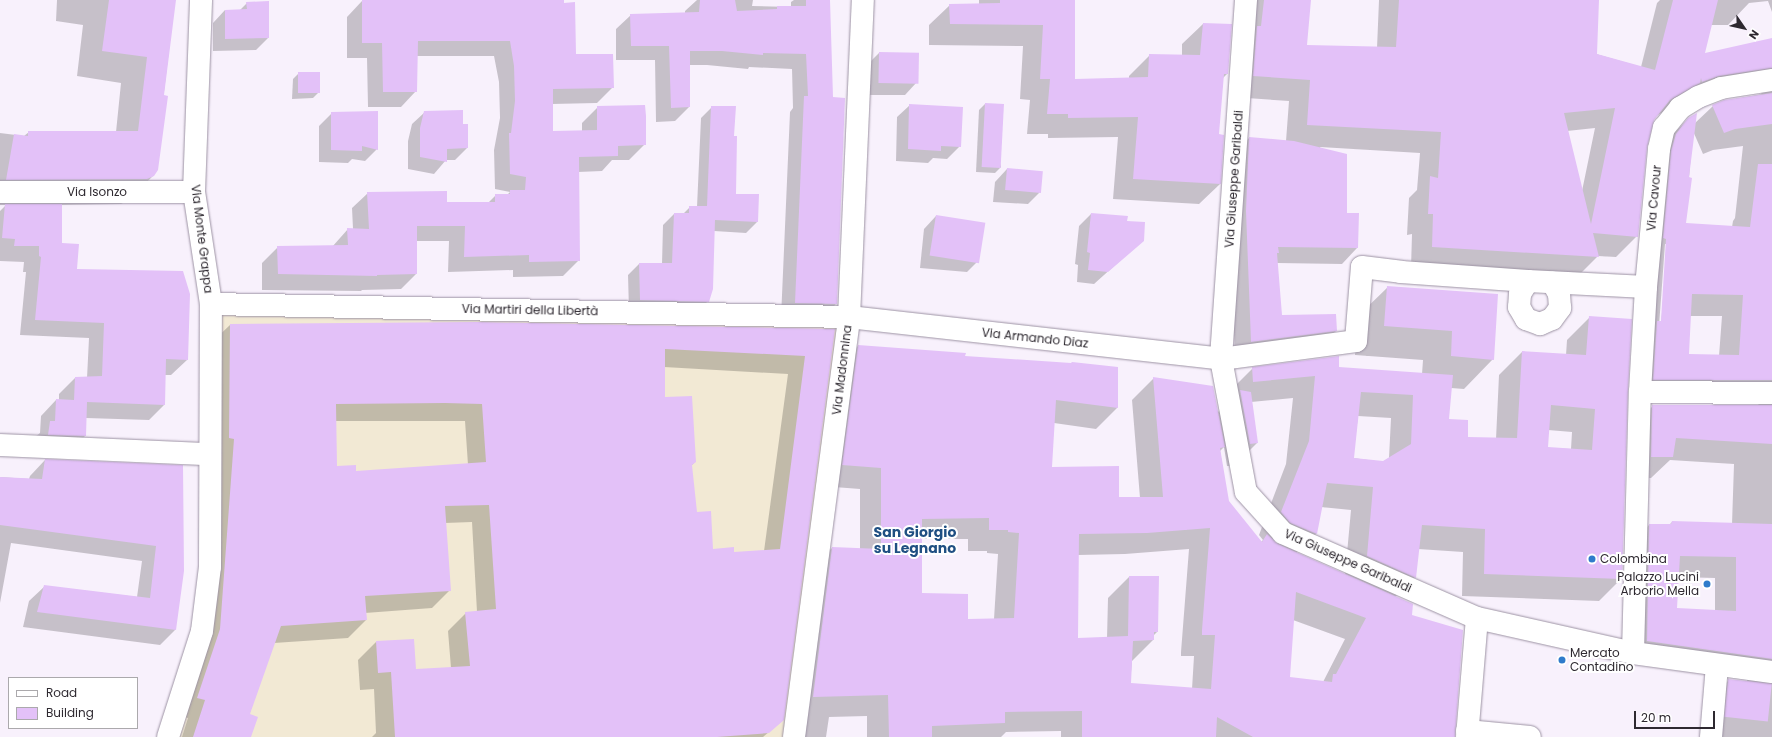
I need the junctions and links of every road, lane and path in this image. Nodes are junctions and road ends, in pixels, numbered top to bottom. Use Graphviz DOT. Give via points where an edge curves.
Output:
graph roads {
  1 [pos="201,0"];
  2 [pos="863,0"];
  3 [pos="1246,0"];
  4 [pos="1772,80"];
  5 [pos="0,192"];
  6 [pos="194,192"];
  7 [pos="1528,281"];
  8 [pos="1553,282"];
  9 [pos="1646,287"];
  10 [pos="211,304"];
  11 [pos="849,317"];
  12 [pos="1221,359"];
  13 [pos="1640,392"];
  14 [pos="1772,393"];
  15 [pos="0,445"];
  16 [pos="210,454"];
  17 [pos="1477,618"];
  18 [pos="1633,653"];
  19 [pos="1718,665"];
  20 [pos="1772,672"];
  21 [pos="1467,734"];
  22 [pos="168,737"];
  23 [pos="794,737"];
  24 [pos="1530,737"];
  25 [pos="1711,737"];
  1 -- 6 [label="street, Via Monte Grappa"];
  2 -- 11 [label="street, Via Madonnina"];
  3 -- 12 [label="street, Via Giuseppe Garibaldi"];
  4 -- 9 [label="street, Via Cavour" via="1721,88 1698,97 1680,108 1664,128 1659,149"];
  5 -- 6 [label="street, Via Isonzo"];
  6 -- 10 [label="street, Via Monte Grappa"];
  7 -- 8 [label="street"];
  7 -- 8 [label="street" via="1520,294 1519,307 1526,319 1540,324 1552,319 1560,308 1559,294"];
  7 -- 12 [label="street" via="1362,267 1356,341"];
  8 -- 9 [label="street"];
  9 -- 13 [label="street, Via Cavour"];
  10 -- 11 [label="street, Via Martiri della Libertà"];
  10 -- 16 [label="street, Via Monte Grappa"];
  11 -- 12 [label="street, Via Armando Diaz"];
  11 -- 23 [label="street, Via Madonnina"];
  12 -- 17 [label="street, Via Giuseppe Garibaldi" via="1246,492 1283,533"];
  13 -- 14 [label="street"];
  13 -- 18 [label="street, Via Cavour"];
  15 -- 16 [label="street"];
  16 -- 22 [label="street, Via Monte Grappa" via="210,567 202,631"];
  17 -- 18 [label="street, Via Giuseppe Garibaldi"];
  17 -- 21 [label="street"];
  18 -- 19 [label="street, Via Giuseppe Garibaldi"];
  19 -- 20 [label="street, Via Giuseppe Garibaldi"];
  19 -- 25 [label="street"];
  21 -- 24 [label="street"];
}
